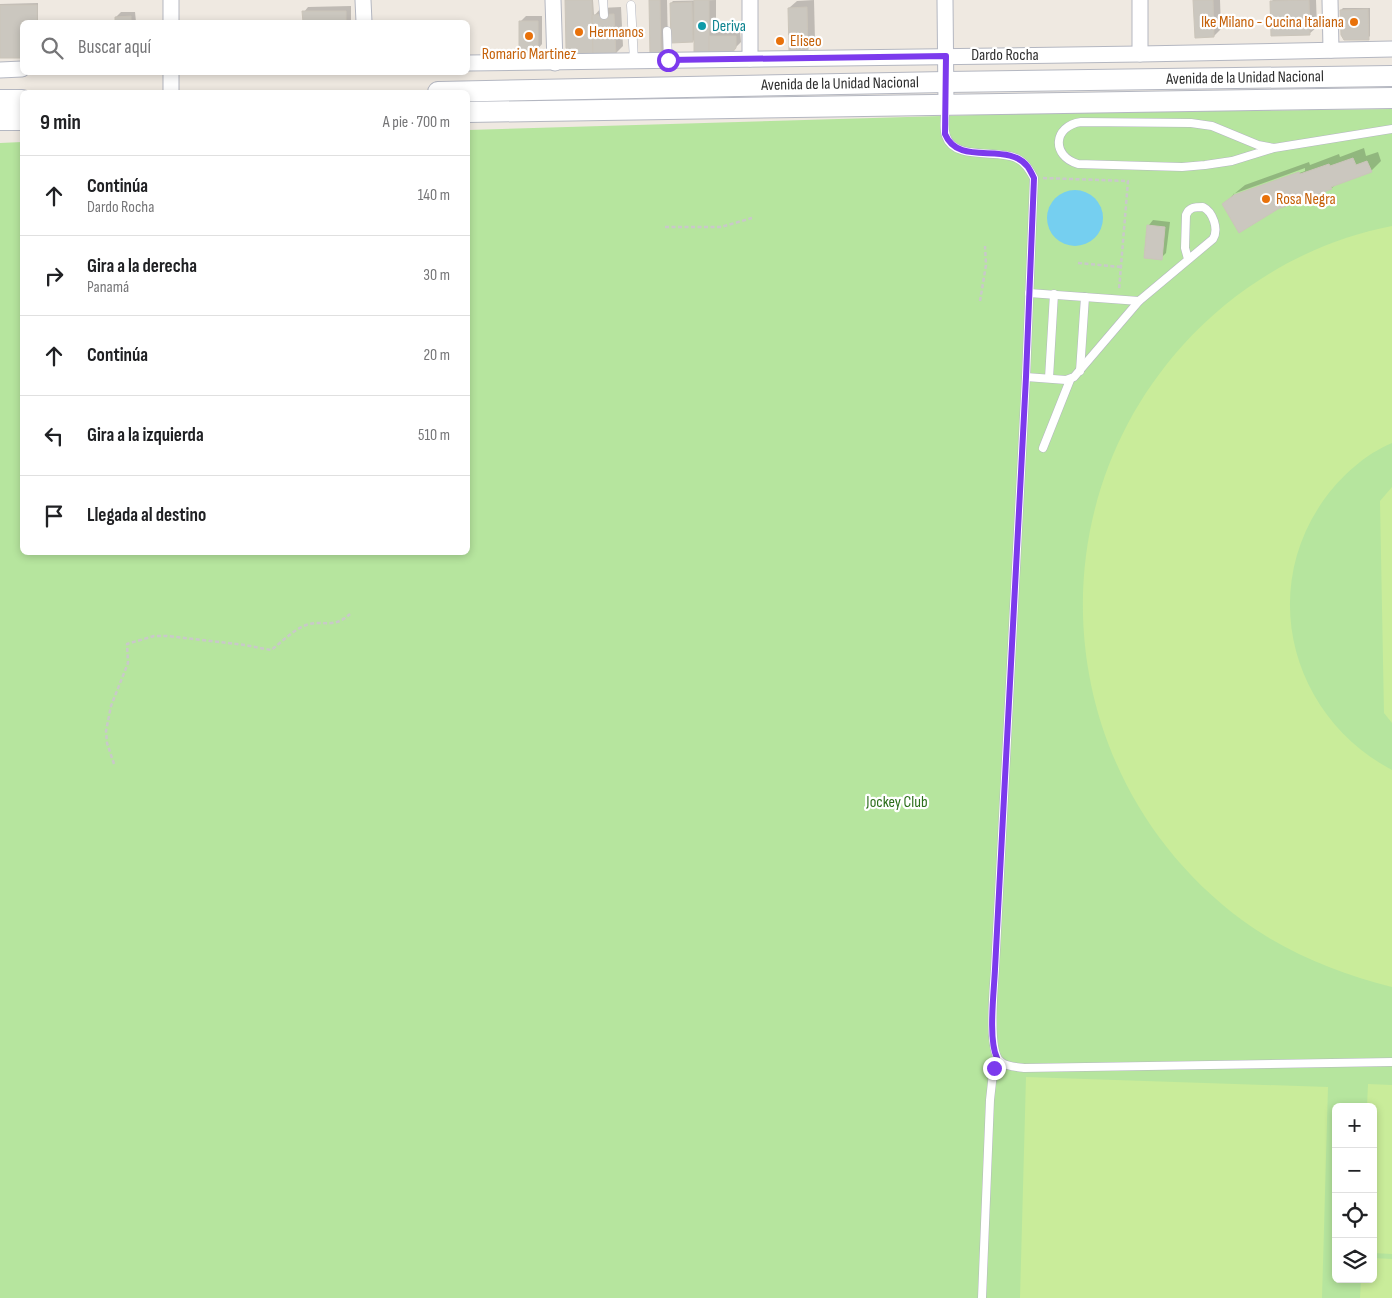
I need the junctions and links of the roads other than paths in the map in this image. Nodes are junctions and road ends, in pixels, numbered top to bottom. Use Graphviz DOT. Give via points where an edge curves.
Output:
graph roads {
  1 [pos="171,0"];
  2 [pos="363,0"];
  3 [pos="553,0"];
  4 [pos="603,0"];
  5 [pos="750,0"];
  6 [pos="945,0"];
  7 [pos="1140,0"];
  8 [pos="1330,0"];
  9 [pos="632,5"];
  10 [pos="604,15"];
  11 [pos="171,20"];
  12 [pos="364,20"];
  13 [pos="667,31"];
  14 [pos="1392,49"];
  15 [pos="1331,50"];
  16 [pos="1140,54"];
  17 [pos="946,56"];
  18 [pos="750,59"];
  19 [pos="668,60"];
  20 [pos="634,61"];
  21 [pos="470,63"];
  22 [pos="555,63"];
  23 [pos="20,69"];
  24 [pos="0,70"];
  25 [pos="172,75"];
  26 [pos="1392,76"];
  27 [pos="946,82"];
  28 [pos="171,90"];
  29 [pos="470,91"];
  30 [pos="1392,98"];
  31 [pos="0,100"];
  32 [pos="20,100"];
  33 [pos="946,105"];
  34 [pos="470,112"];
  35 [pos="0,120"];
  36 [pos="20,120"];
  37 [pos="1392,129"];
  38 [pos="1274,148"];
  39 [pos="1188,259"];
  40 [pos="1030,292"];
  41 [pos="1054,294"];
  42 [pos="1085,297"];
  43 [pos="1139,301"];
  44 [pos="1080,370"];
  45 [pos="1026,377"];
  46 [pos="1049,378"];
  47 [pos="1070,380"];
  48 [pos="1043,448"];
  49 [pos="997,1058"];
  50 [pos="1392,1062"];
  51 [pos="982,1298"];
  1 -- 11 [label="street"];
  2 -- 12 [label="street"];
  3 -- 22 [label="street"];
  4 -- 10 [label="lane"];
  5 -- 18 [label="street"];
  6 -- 17 [label="street"];
  7 -- 16 [label="street"];
  8 -- 15 [label="street"];
  9 -- 20 [label="lane"];
  13 -- 19 [label="lane"];
  14 -- 15 [label="street, Dardo Rocha"];
  15 -- 16 [label="street, Dardo Rocha"];
  16 -- 17 [label="street, Dardo Rocha"];
  17 -- 18 [label="street, Dardo Rocha"];
  17 -- 27 [label="street"];
  18 -- 19 [label="street, Dardo Rocha"];
  19 -- 20 [label="street, Dardo Rocha"];
  20 -- 22 [label="street, Dardo Rocha" via="604,58"];
  21 -- 22 [label="street, Dardo Rocha"];
  23 -- 24 [label="street"];
  25 -- 28 [label="street"];
  26 -- 27 [label="main road, Avenida de la Unidad Nacional"];
  27 -- 29 [label="main road, Avenida de la Unidad Nacional"];
  27 -- 33 [label="street"];
  30 -- 33 [label="main road, Avenida de la Unidad Nacional"];
  31 -- 32 [label="main road"];
  33 -- 34 [label="main road, Avenida de la Unidad Nacional"];
  33 -- 40 [label="lane" via="945,134 953,146 972,153 1017,158 1028,167 1034,178"];
  35 -- 36 [label="main road"];
  37 -- 38 [label="lane"];
  38 -- 38 [label="lane" via="1232,161 1182,167 1078,164 1062,154 1060,136 1064,128 1082,122 1191,123 1212,126 1258,145"];
  39 -- 39 [label="lane" via="1215,235 1210,213 1203,207 1191,208 1186,215"];
  39 -- 43 [label="lane"];
  40 -- 41 [label="lane"];
  40 -- 45 [label="lane"];
  41 -- 42 [label="lane"];
  41 -- 46 [label="lane"];
  42 -- 43 [label="lane"];
  42 -- 44 [label="lane"];
  43 -- 44 [label="lane"];
  44 -- 47 [label="lane"];
  45 -- 46 [label="lane"];
  45 -- 49 [label="lane" via="995,969 993,1035"];
  46 -- 47 [label="lane"];
  47 -- 48 [label="lane"];
  49 -- 50 [label="lane" via="1007,1066 1024,1068"];
  49 -- 51 [label="lane" via="990,1100"];
}
